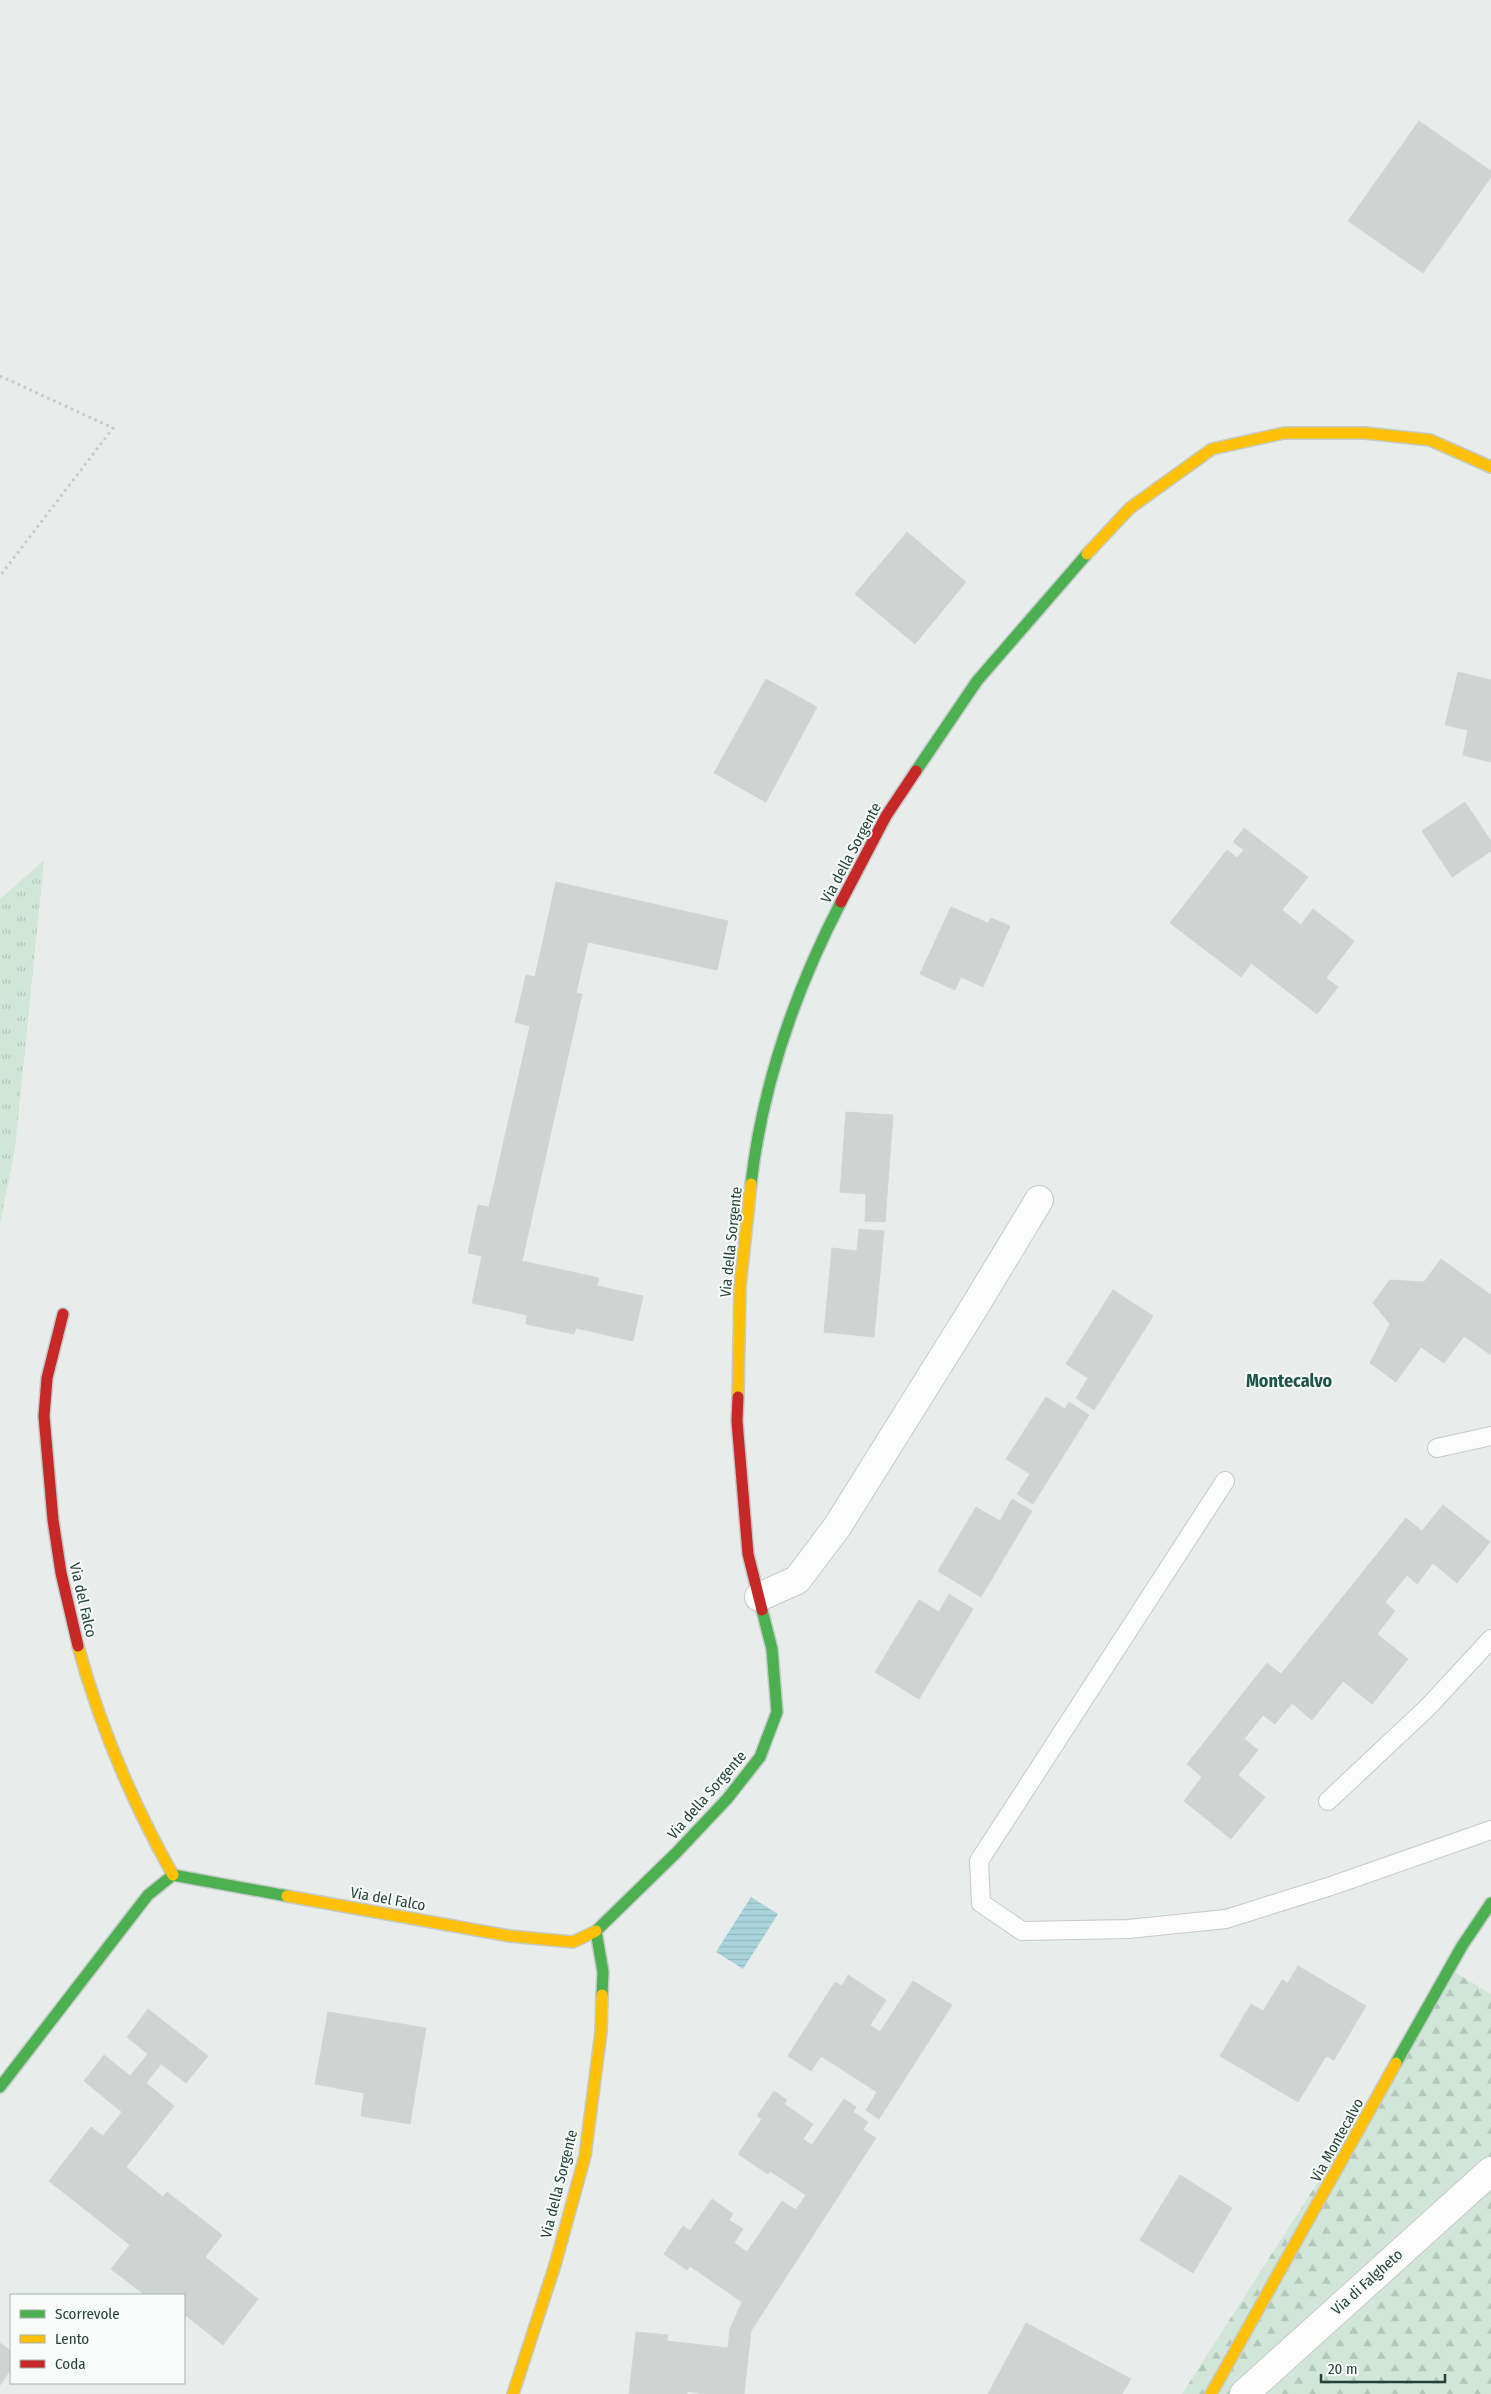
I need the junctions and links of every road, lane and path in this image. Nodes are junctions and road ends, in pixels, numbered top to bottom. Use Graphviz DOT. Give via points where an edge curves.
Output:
graph roads {
  1 [pos="0,376"];
  2 [pos="1491,467"];
  3 [pos="0,576"];
  4 [pos="1039,1200"];
  5 [pos="63,1314"];
  6 [pos="1491,1436"];
  7 [pos="1437,1448"];
  8 [pos="1225,1481"];
  9 [pos="759,1597"];
  10 [pos="1491,1638"];
  11 [pos="1328,1801"];
  12 [pos="1491,1830"];
  13 [pos="173,1875"];
  14 [pos="1491,1902"];
  15 [pos="596,1931"];
  16 [pos="0,2086"];
  17 [pos="1491,2171"];
  18 [pos="513,2394"];
  19 [pos="1212,2394"];
  20 [pos="1244,2394"];
  1 -- 3 [label="path" via="113,428"];
  2 -- 9 [label="street, Via della Sorgente" via="1430,440 1365,433 1284,433 1212,449 1130,508 1063,580 976,681 886,816 826,931 780,1046 755,1151 740,1287 737,1420 748,1554"];
  4 -- 9 [label="street" via="837,1527 797,1580"];
  5 -- 13 [label="street, Via del Falco" via="44,1399 51,1512 60,1574 79,1650 113,1755 147,1830"];
  6 -- 7 [label="lane"];
  8 -- 12 [label="lane" via="979,1861 981,1903 1022,1930 1128,1929 1226,1919"];
  9 -- 15 [label="street, Via della Sorgente" via="772,1649 777,1712 760,1757 727,1799"];
  10 -- 11 [label="lane" via="1428,1707"];
  13 -- 15 [label="street, Via del Falco" via="510,1936 573,1942"];
  13 -- 16 [label="street" via="148,1895"];
  14 -- 19 [label="street, Via Montecalvo" via="1462,1946"];
  15 -- 18 [label="street, Via della Sorgente" via="604,1972 601,2032 585,2156 555,2265"];
  17 -- 20 [label="street, Via di Falgheto"];
}
